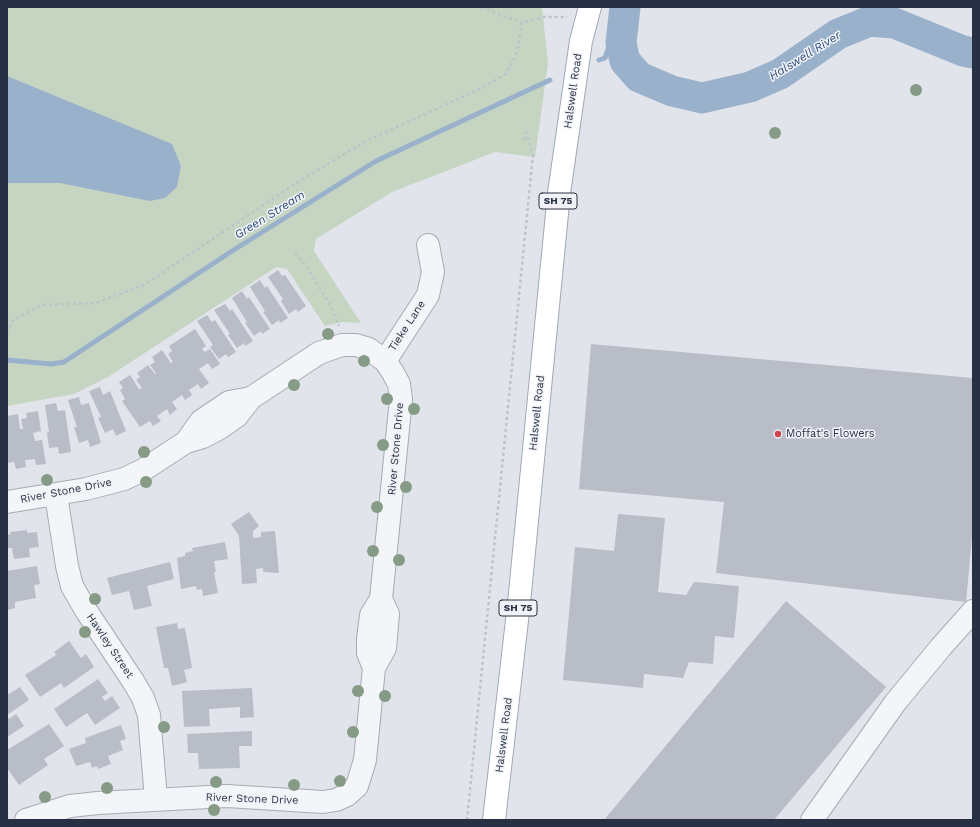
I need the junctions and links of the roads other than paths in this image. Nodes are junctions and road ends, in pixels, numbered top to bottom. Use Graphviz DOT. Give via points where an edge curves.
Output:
graph roads {
  1 [pos="589,12"];
  2 [pos="428,245"];
  3 [pos="385,360"];
  4 [pos="56,495"];
  5 [pos="7,502"];
  6 [pos="973,611"];
  7 [pos="156,799"];
  8 [pos="26,820"];
  9 [pos="494,820"];
  10 [pos="812,820"];
  1 -- 9 [label="main road, Halswell Road / SH 75" via="580,41 559,193"];
  2 -- 3 [label="street, Tieke Lane" via="433,272 428,295"];
  3 -- 4 [label="street, River Stone Drive" via="369,349 356,345 330,348 251,398 237,416 220,428 186,442 143,470 105,485"];
  3 -- 7 [label="street, River Stone Drive" via="399,384 401,399 381,599 371,615 368,639 368,653 374,668 365,760 357,786 347,795 323,802 227,796"];
  4 -- 5 [label="street, River Stone Drive"];
  4 -- 7 [label="street, Hawley Street" via="72,586 133,681 149,715"];
  6 -- 10 [label="street" via="895,703"];
  7 -- 8 [label="street, River Stone Drive" via="70,806"];
}
